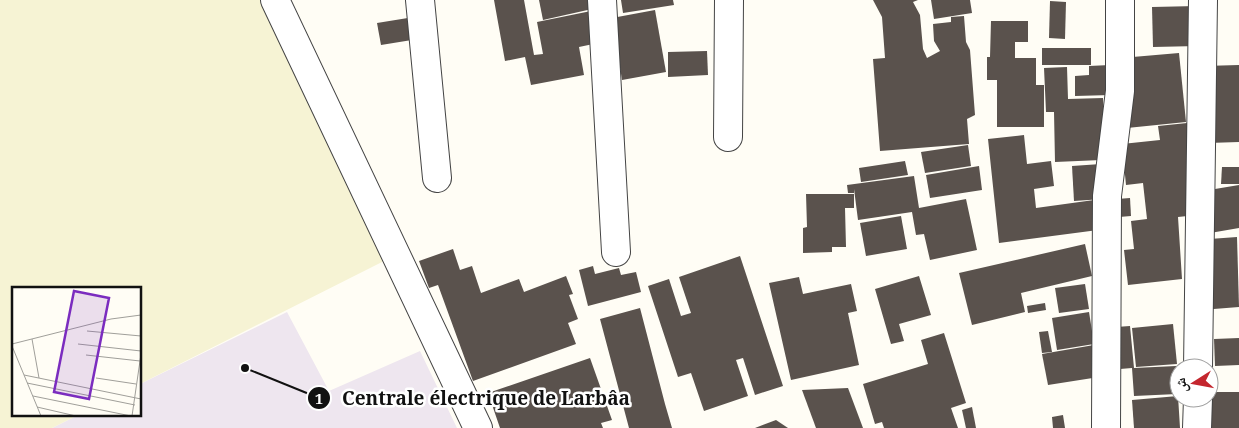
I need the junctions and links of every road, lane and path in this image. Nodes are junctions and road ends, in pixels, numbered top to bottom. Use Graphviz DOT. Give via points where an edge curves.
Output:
graph roads {
  1 [pos="275,0"];
  2 [pos="420,0"];
  3 [pos="602,0"];
  4 [pos="729,0"];
  5 [pos="1120,0"];
  6 [pos="1203,0"];
  7 [pos="728,137"];
  8 [pos="437,178"];
  9 [pos="616,252"];
  10 [pos="1198,358"];
  11 [pos="1198,408"];
  12 [pos="478,428"];
  13 [pos="1106,428"];
  14 [pos="1197,428"];
  1 -- 12 [label="street"];
  2 -- 8 [label="street"];
  3 -- 9 [label="street"];
  4 -- 7 [label="street"];
  5 -- 13 [label="street" via="1120,92 1107,196"];
  6 -- 10 [label="street"];
  11 -- 14 [label="street"];
}
